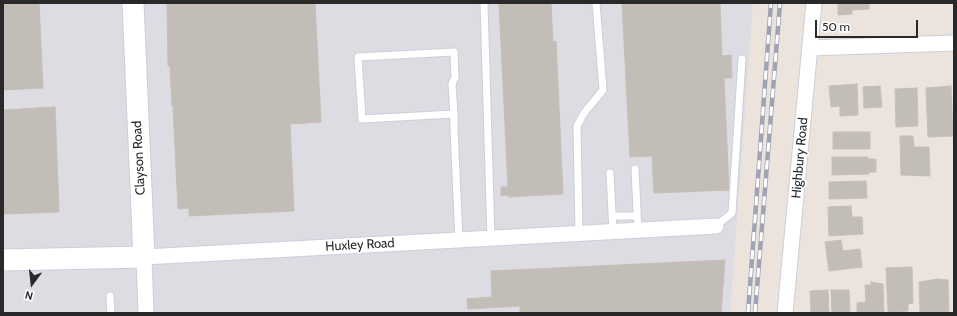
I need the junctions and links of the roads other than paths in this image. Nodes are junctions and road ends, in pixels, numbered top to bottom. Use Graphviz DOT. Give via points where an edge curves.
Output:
graph roads {
  1 [pos="132,3"];
  2 [pos="596,3"];
  3 [pos="814,3"];
  4 [pos="482,5"];
  5 [pos="954,43"];
  6 [pos="810,48"];
  7 [pos="742,59"];
  8 [pos="454,114"];
  9 [pos="634,169"];
  10 [pos="610,173"];
  11 [pos="612,216"];
  12 [pos="637,216"];
  13 [pos="716,226"];
  14 [pos="638,231"];
  15 [pos="613,233"];
  16 [pos="579,234"];
  17 [pos="491,239"];
  18 [pos="459,240"];
  19 [pos="144,257"];
  20 [pos="3,260"];
  21 [pos="110,296"];
  22 [pos="111,313"];
  23 [pos="146,313"];
  24 [pos="785,313"];
  1 -- 19 [label="street, Clayson Road"];
  2 -- 16 [label="lane" via="603,90 577,126"];
  3 -- 6 [label="street, Highbury Road"];
  4 -- 17 [label="lane"];
  5 -- 6 [label="street"];
  6 -- 24 [label="street, Highbury Road"];
  7 -- 13 [label="lane" via="732,213"];
  8 -- 8 [label="lane" via="454,52 358,57 362,119"];
  8 -- 18 [label="lane"];
  9 -- 12 [label="lane"];
  10 -- 11 [label="lane"];
  11 -- 12 [label="lane"];
  11 -- 15 [label="lane"];
  12 -- 14 [label="lane"];
  13 -- 14 [label="street, Huxley Road"];
  14 -- 15 [label="street, Huxley Road"];
  15 -- 16 [label="street, Huxley Road"];
  16 -- 17 [label="street, Huxley Road"];
  17 -- 18 [label="street, Huxley Road"];
  18 -- 19 [label="street, Huxley Road"];
  19 -- 20 [label="street, Huxley Road"];
  19 -- 23 [label="street, Clayson Road"];
  21 -- 22 [label="lane"];
}
